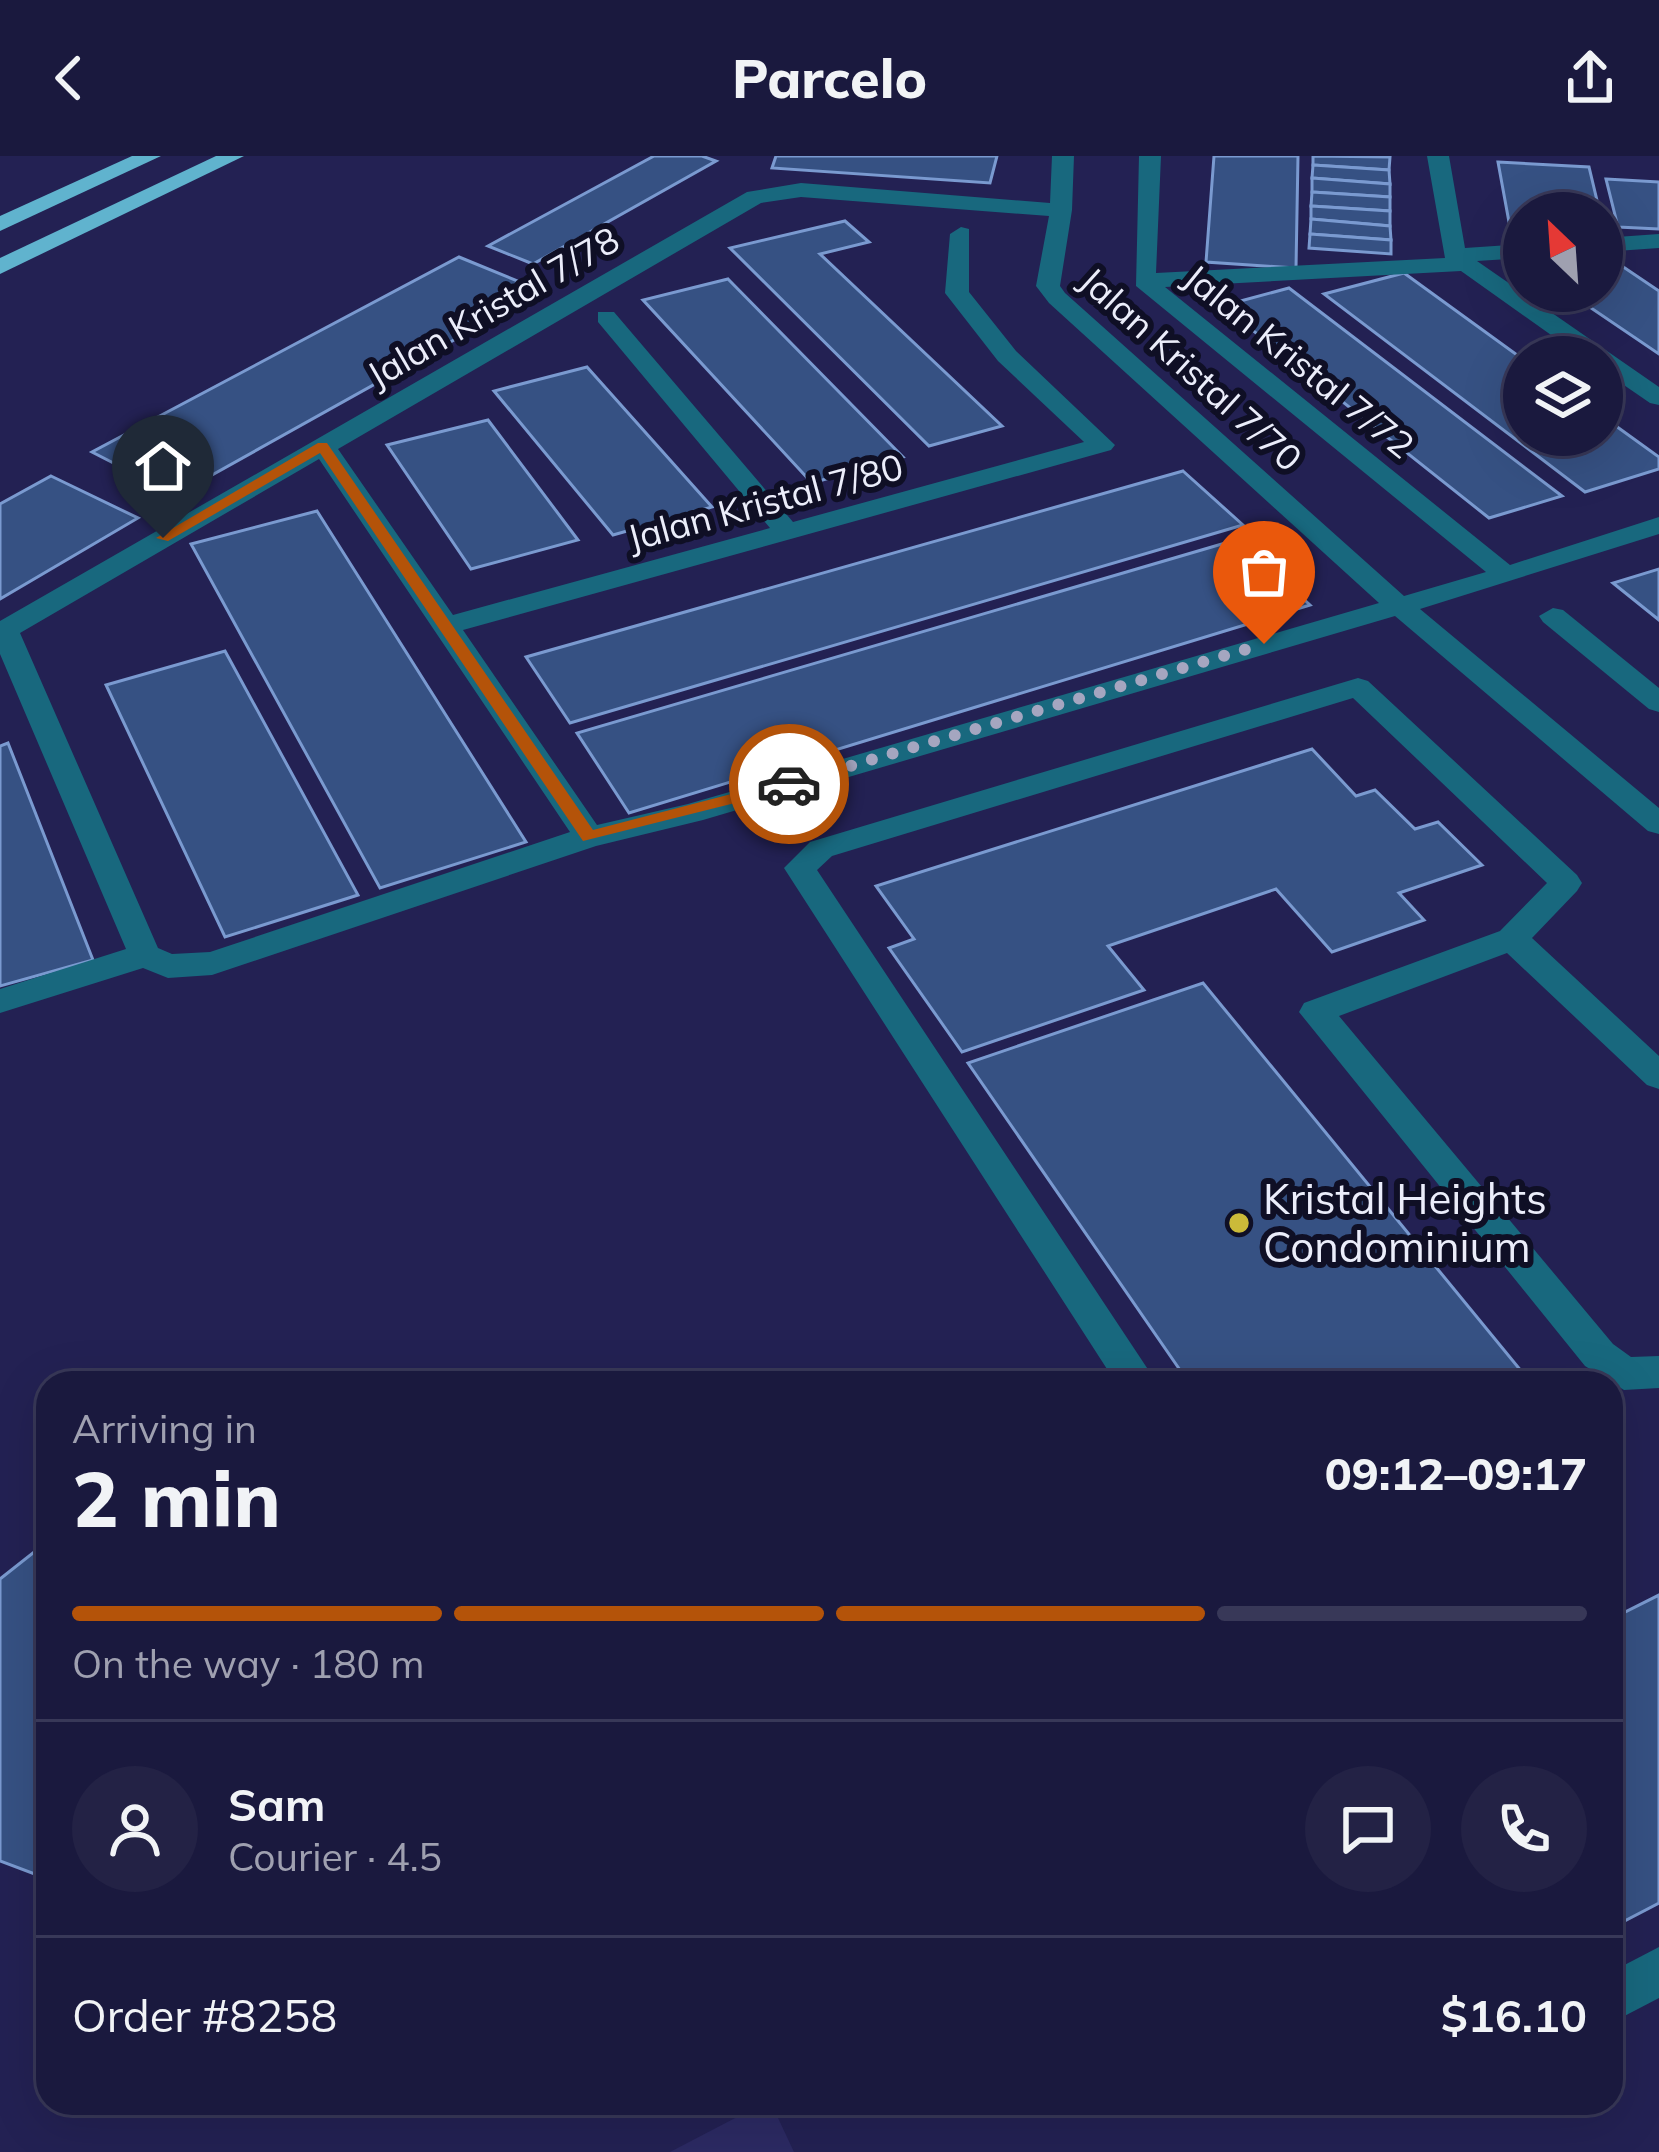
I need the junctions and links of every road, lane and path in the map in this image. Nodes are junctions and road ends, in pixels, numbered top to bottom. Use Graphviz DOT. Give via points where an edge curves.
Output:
graph roads {
  1 [pos="150,156"];
  2 [pos="233,156"];
  3 [pos="1063,156"];
  4 [pos="1150,156"];
  5 [pos="1438,156"];
  6 [pos="1061,210"];
  7 [pos="0,224"];
  8 [pos="961,234"];
  9 [pos="1659,241"];
  10 [pos="1623,244"];
  11 [pos="1503,254"];
  12 [pos="1459,260"];
  13 [pos="0,267"];
  14 [pos="1144,281"];
  15 [pos="606,317"];
  16 [pos="1568,336"];
  17 [pos="1623,374"];
  18 [pos="1659,398"];
  19 [pos="322,446"];
  20 [pos="1659,525"];
  21 [pos="788,533"];
  22 [pos="1506,575"];
  23 [pos="1398,605"];
  24 [pos="1553,616"];
  25 [pos="446,626"];
  26 [pos="2,632"];
  27 [pos="1659,703"];
  28 [pos="1659,824"];
  29 [pos="589,837"];
  30 [pos="1512,939"];
  31 [pos="145,955"];
  32 [pos="0,1001"];
  33 [pos="1659,1076"];
  34 [pos="1129,1371"];
  35 [pos="1620,1371"];
  36 [pos="1659,1372"];
  37 [pos="1623,1373"];
  38 [pos="1659,1971"];
  39 [pos="1623,1992"];
  1 -- 7 [label="highway"];
  2 -- 13 [label="highway"];
  3 -- 6 [label="street, Jalan Kristal 7/70"];
  4 -- 14 [label="street, Jalan Kristal 7/72"];
  5 -- 12 [label="street"];
  6 -- 19 [label="street, Jalan Kristal 7/78" via="801,190 755,197"];
  6 -- 23 [label="street, Jalan Kristal 7/70" via="1048,286 1057,298"];
  8 -- 21 [label="street, Jalan Kristal 7/80" via="957,293 1007,356 1102,446"];
  9 -- 10 [label="street"];
  11 -- 12 [label="street"];
  12 -- 14 [label="street"];
  12 -- 16 [label="street"];
  14 -- 22 [label="street, Jalan Kristal 7/72"];
  15 -- 21 [label="street"];
  17 -- 18 [label="street"];
  19 -- 25 [label="street"];
  19 -- 26 [label="street, Jalan Kristal 7/78"];
  20 -- 22 [label="street"];
  21 -- 25 [label="street, Jalan Kristal 7/80"];
  22 -- 23 [label="street"];
  23 -- 28 [label="street, Jalan Kristal 7/70"];
  23 -- 29 [label="street"];
  24 -- 27 [label="street"];
  25 -- 29 [label="street"];
  26 -- 31 [label="street"];
  29 -- 31 [label="street" via="212,963 168,966"];
  30 -- 33 [label="street"];
  30 -- 34 [label="street" via="1566,884 1358,687 821,849 800,868"];
  30 -- 35 [label="street" via="1316,1012"];
  31 -- 32 [label="street"];
  36 -- 37 [label="street"];
  38 -- 39 [label="street"];
}
